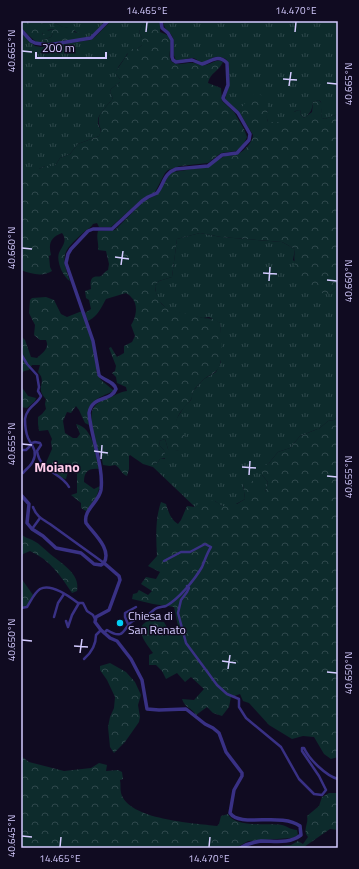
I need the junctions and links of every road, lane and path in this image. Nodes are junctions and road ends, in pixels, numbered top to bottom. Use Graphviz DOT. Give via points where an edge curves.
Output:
graph roads {
  1 [pos="108,21"];
  2 [pos="161,21"];
  3 [pos="21,30"];
  4 [pos="21,354"];
  5 [pos="32,444"];
  6 [pos="21,450"];
  7 [pos="23,473"];
  8 [pos="69,487"];
  9 [pos="21,495"];
  10 [pos="33,507"];
  11 [pos="40,518"];
  12 [pos="32,529"];
  13 [pos="164,561"];
  14 [pos="104,563"];
  15 [pos="187,586"];
  16 [pos="64,594"];
  17 [pos="79,603"];
  18 [pos="136,607"];
  19 [pos="21,608"];
  20 [pos="54,617"];
  21 [pos="95,619"];
  22 [pos="66,621"];
  23 [pos="128,624"];
  24 [pos="102,632"];
  25 [pos="84,659"];
  26 [pos="338,779"];
  27 [pos="240,848"];
  1 -- 3 [label="street" via="91,38 48,45 35,44"];
  2 -- 14 [label="street" via="162,28 171,37 172,57 176,62 192,60 202,64 217,58 227,63 228,85 223,98 238,113 250,137 241,150 235,154 226,153 208,166 171,170 166,174 157,193 148,197 112,229 88,231 68,254 66,263 93,341 97,371 100,377 112,383 116,389 113,394 92,405 89,413 101,481 99,495 85,520 105,550"];
  4 -- 5 [label="street" via="37,375 38,391 41,396 31,406 26,417 26,432"];
  5 -- 6 [label="street"];
  5 -- 7 [label="street" via="35,456"];
  5 -- 8 [label="street" via="40,443 37,451 40,461 54,475 65,480"];
  9 -- 12 [label="street" via="29,504 27,523"];
  10 -- 11 [label="street"];
  11 -- 12 [label="street"];
  11 -- 14 [label="street"];
  12 -- 14 [label="street" via="56,548 81,553 94,564"];
  13 -- 15 [label="street" via="205,544 211,547 202,566"];
  14 -- 21 [label="street" via="119,576 120,580 109,610"];
  15 -- 23 [label="street" via="167,605"];
  15 -- 26 [label="street" via="188,591 179,607 179,623 187,645 217,685 238,699 239,707 246,718 281,747 299,779 314,794 322,795 326,790 302,748 329,775"];
  16 -- 17 [label="street"];
  16 -- 19 [label="street" via="51,588 44,588 35,594 27,607"];
  16 -- 20 [label="street"];
  17 -- 21 [label="street" via="83,604"];
  17 -- 22 [label="street" via="68,628"];
  18 -- 23 [label="street" via="125,612"];
  21 -- 24 [label="street"];
  23 -- 24 [label="street" via="122,632"];
  24 -- 25 [label="street" via="96,635 96,644"];
  24 -- 27 [label="street" via="117,641 131,659 142,680 147,709 186,709 221,736 226,752 242,773 234,790 230,813 235,818 283,819 300,826 301,835 292,840 260,841"];
}
